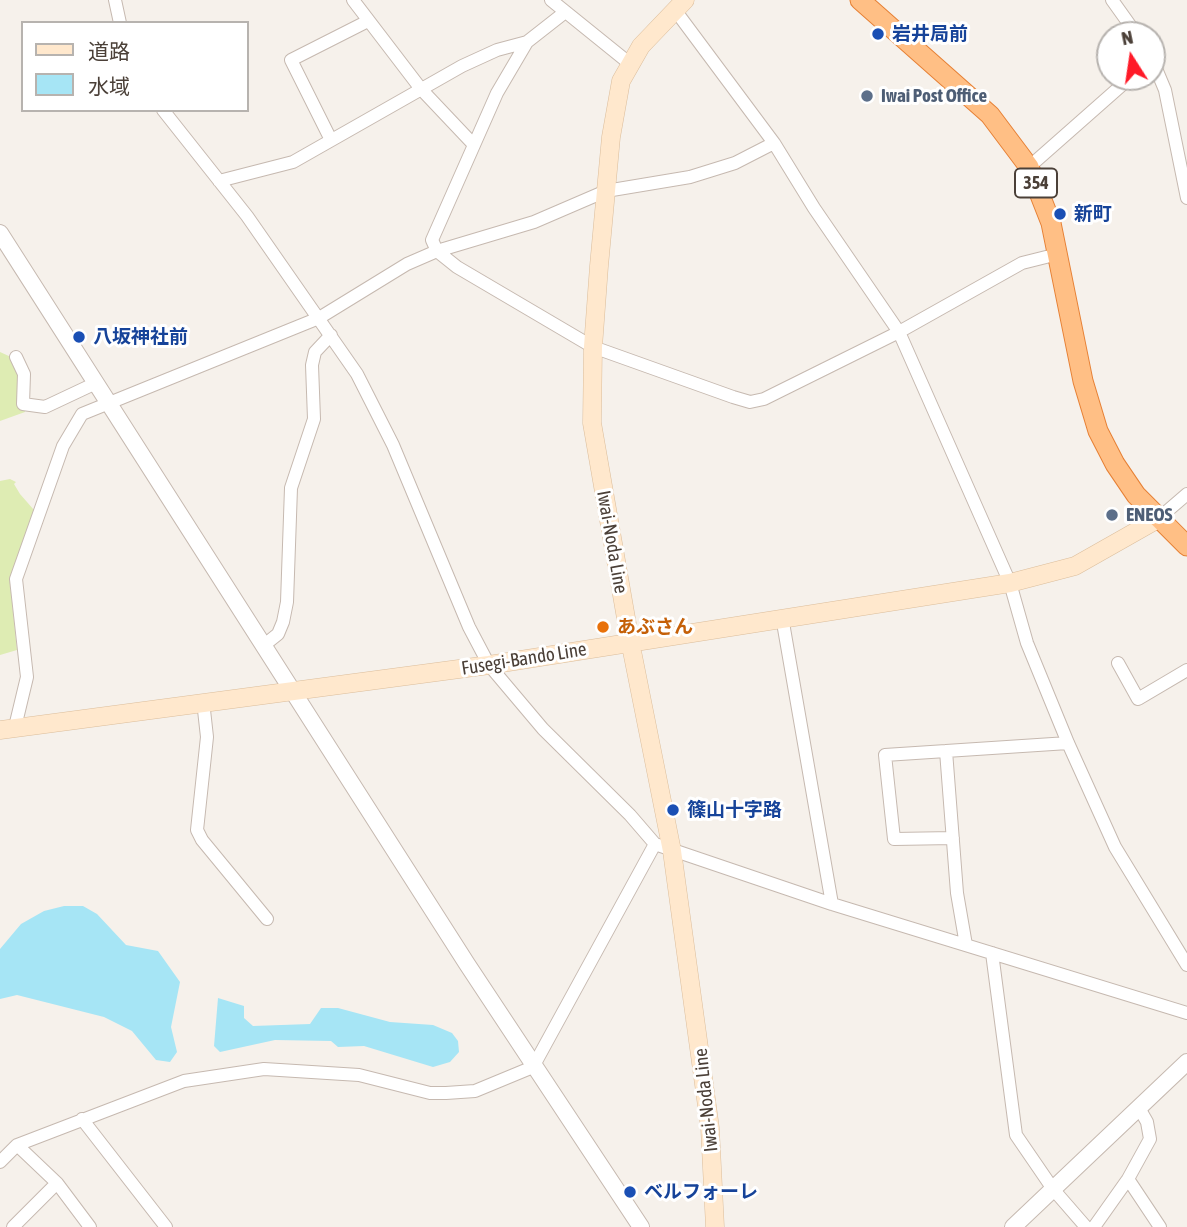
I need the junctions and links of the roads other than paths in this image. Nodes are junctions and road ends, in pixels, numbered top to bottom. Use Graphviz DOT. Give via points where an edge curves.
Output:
graph roads {
  1 [pos="116,0"];
  2 [pos="353,0"];
  3 [pos="551,0"];
  4 [pos="860,0"];
  5 [pos="1112,0"];
  6 [pos="680,5"];
  7 [pos="564,13"];
  8 [pos="120,21"];
  9 [pos="368,21"];
  10 [pos="1127,21"];
  11 [pos="527,42"];
  12 [pos="629,63"];
  13 [pos="421,89"];
  14 [pos="1114,91"];
  15 [pos="1165,91"];
  16 [pos="165,112"];
  17 [pos="331,140"];
  18 [pos="774,143"];
  19 [pos="1182,143"];
  20 [pos="474,145"];
  21 [pos="1029,167"];
  22 [pos="219,181"];
  23 [pos="606,191"];
  24 [pos="1187,198"];
  25 [pos="0,233"];
  26 [pos="438,251"];
  27 [pos="1058,254"];
  28 [pos="319,318"];
  29 [pos="899,332"];
  30 [pos="331,335"];
  31 [pos="593,346"];
  32 [pos="16,357"];
  33 [pos="96,383"];
  34 [pos="108,403"];
  35 [pos="1187,494"];
  36 [pos="1158,519"];
  37 [pos="1187,546"];
  38 [pos="1010,583"];
  39 [pos="782,617"];
  40 [pos="630,641"];
  41 [pos="262,646"];
  42 [pos="1118,663"];
  43 [pos="489,665"];
  44 [pos="1187,670"];
  45 [pos="292,691"];
  46 [pos="203,701"];
  47 [pos="7,728"];
  48 [pos="1068,743"];
  49 [pos="946,751"];
  50 [pos="953,838"];
  51 [pos="655,844"];
  52 [pos="672,851"];
  53 [pos="832,904"];
  54 [pos="267,919"];
  55 [pos="966,945"];
  56 [pos="992,953"];
  57 [pos="1187,965"];
  58 [pos="1187,1013"];
  59 [pos="1187,1062"];
  60 [pos="533,1067"];
  61 [pos="1139,1108"];
  62 [pos="82,1119"];
  63 [pos="17,1145"];
  64 [pos="0,1162"];
  65 [pos="1128,1179"];
  66 [pos="57,1183"];
  67 [pos="1053,1189"];
  68 [pos="13,1227"];
  69 [pos="90,1227"];
  70 [pos="166,1227"];
  71 [pos="641,1227"];
  72 [pos="715,1227"];
  73 [pos="1013,1227"];
  74 [pos="1086,1227"];
  75 [pos="1094,1227"];
  76 [pos="1160,1227"];
  1 -- 8 [label="street"];
  2 -- 9 [label="street"];
  3 -- 7 [label="street"];
  4 -- 21 [label="highway, 354" via="990,115"];
  5 -- 10 [label="street"];
  6 -- 12 [label="main road, Iwai-Noda Line"];
  6 -- 18 [label="street"];
  7 -- 11 [label="street"];
  7 -- 12 [label="street"];
  9 -- 13 [label="street"];
  9 -- 17 [label="street" via="290,60"];
  11 -- 13 [label="street" via="497,50"];
  11 -- 20 [label="street"];
  12 -- 23 [label="main road, Iwai-Noda Line" via="615,108"];
  13 -- 17 [label="street"];
  13 -- 20 [label="street"];
  14 -- 21 [label="street"];
  15 -- 19 [label="street"];
  16 -- 22 [label="street"];
  17 -- 22 [label="street" via="293,162"];
  18 -- 23 [label="street" via="735,163 690,177"];
  18 -- 29 [label="street"];
  19 -- 24 [label="street"];
  20 -- 26 [label="street" via="432,240"];
  21 -- 27 [label="highway, 354"];
  22 -- 28 [label="street"];
  23 -- 26 [label="street" via="534,222"];
  23 -- 31 [label="main road, Iwai-Noda Line"];
  25 -- 33 [label="street"];
  26 -- 28 [label="street" via="407,264"];
  26 -- 31 [label="street" via="515,304"];
  27 -- 29 [label="street" via="1023,264"];
  27 -- 36 [label="highway, 354" via="1093,418 1115,464"];
  28 -- 30 [label="street"];
  28 -- 34 [label="street"];
  29 -- 31 [label="street" via="779,393 750,402"];
  29 -- 38 [label="street"];
  30 -- 41 [label="street" via="315,352 314,419 291,488 283,622 278,634"];
  30 -- 43 [label="street" via="376,408"];
  31 -- 40 [label="main road, Iwai-Noda Line" via="595,446"];
  32 -- 33 [label="street" via="24,374 23,404 45,407"];
  33 -- 34 [label="street"];
  34 -- 41 [label="street"];
  34 -- 47 [label="street" via="82,414 63,446 16,579 27,677"];
  35 -- 36 [label="street"];
  36 -- 37 [label="highway, 354"];
  36 -- 38 [label="main road, Fusegi-Bando Line" via="1075,566"];
  38 -- 39 [label="main road, Fusegi-Bando Line"];
  38 -- 48 [label="street" via="1027,643"];
  39 -- 40 [label="main road, Fusegi-Bando Line"];
  39 -- 53 [label="street"];
  40 -- 43 [label="main road, Fusegi-Bando Line"];
  40 -- 52 [label="main road, Iwai-Noda Line"];
  41 -- 45 [label="street"];
  42 -- 44 [label="street" via="1138,699"];
  43 -- 45 [label="main road, Fusegi-Bando Line"];
  43 -- 51 [label="street" via="543,729"];
  45 -- 46 [label="main road, Fusegi-Bando Line"];
  45 -- 60 [label="street"];
  46 -- 47 [label="main road, Fusegi-Bando Line"];
  46 -- 54 [label="street" via="206,737 197,830"];
  48 -- 49 [label="street"];
  48 -- 57 [label="street" via="1115,847"];
  49 -- 50 [label="street"];
  49 -- 50 [label="street" via="885,755 894,839"];
  50 -- 55 [label="street"];
  51 -- 52 [label="street"];
  51 -- 60 [label="street"];
  52 -- 53 [label="street"];
  52 -- 72 [label="main road, Iwai-Noda Line" via="710,1128"];
  53 -- 55 [label="street"];
  55 -- 56 [label="street"];
  56 -- 58 [label="street"];
  56 -- 67 [label="street" via="1016,1135"];
  59 -- 61 [label="street"];
  60 -- 62 [label="street" via="475,1091 446,1093 359,1075 264,1069 184,1081"];
  60 -- 71 [label="street"];
  61 -- 65 [label="street" via="1150,1139"];
  61 -- 67 [label="street"];
  62 -- 63 [label="street"];
  62 -- 70 [label="street"];
  63 -- 64 [label="street"];
  63 -- 66 [label="street"];
  65 -- 75 [label="street"];
  65 -- 76 [label="street"];
  66 -- 68 [label="street"];
  66 -- 69 [label="street"];
  67 -- 73 [label="street"];
  67 -- 74 [label="street"];
}
